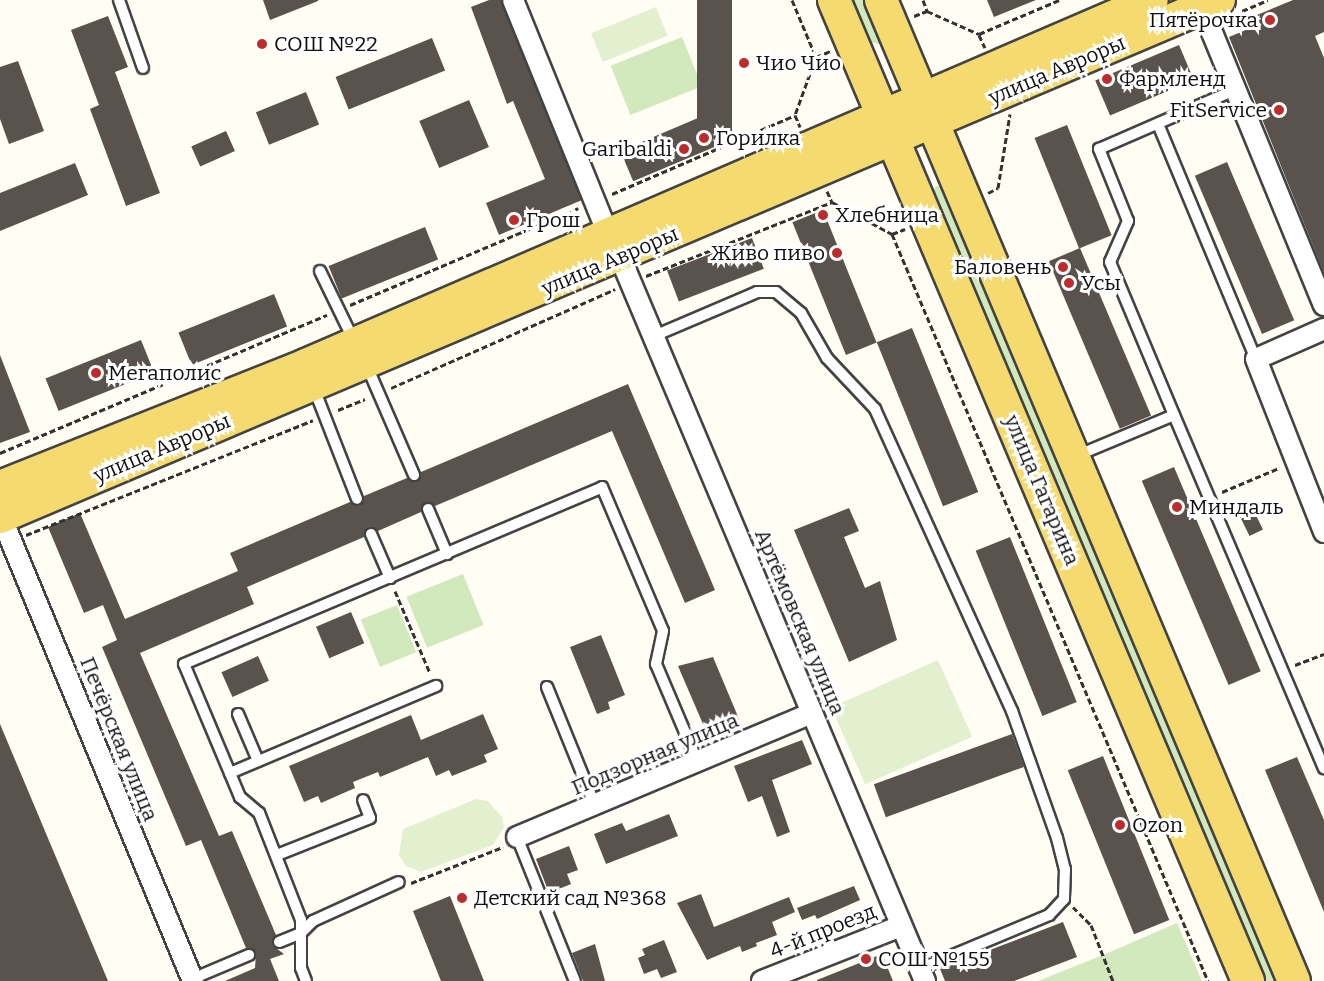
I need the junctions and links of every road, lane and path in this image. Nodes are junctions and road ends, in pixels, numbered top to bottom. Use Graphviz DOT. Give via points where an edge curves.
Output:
graph roads {
  1 [pos="119,0"];
  2 [pos="513,0"];
  3 [pos="792,0"];
  4 [pos="834,0"];
  5 [pos="923,0"];
  6 [pos="1059,0"];
  7 [pos="1152,0"];
  8 [pos="1210,4"];
  9 [pos="927,11"];
  10 [pos="886,13"];
  11 [pos="852,42"];
  12 [pos="816,57"];
  13 [pos="143,68"];
  14 [pos="1237,89"];
  15 [pos="927,112"];
  16 [pos="1158,124"];
  17 [pos="890,128"];
  18 [pos="595,201"];
  19 [pos="892,234"];
  20 [pos="620,258"];
  21 [pos="320,271"];
  22 [pos="1324,305"];
  23 [pos="337,310"];
  24 [pos="1324,329"];
  25 [pos="654,336"];
  26 [pos="361,353"];
  27 [pos="1256,359"];
  28 [pos="313,386"];
  29 [pos="1174,415"];
  30 [pos="0,453"];
  31 [pos="1073,458"];
  32 [pos="1296,462"];
  33 [pos="414,475"];
  34 [pos="1209,497"];
  35 [pos="357,499"];
  36 [pos="0,509"];
  37 [pos="428,509"];
  38 [pos="1324,532"];
  39 [pos="371,534"];
  40 [pos="447,554"];
  41 [pos="390,578"];
  42 [pos="1324,654"];
  43 [pos="1282,670"];
  44 [pos="436,686"];
  45 [pos="547,687"];
  46 [pos="812,713"];
  47 [pos="238,714"];
  48 [pos="1320,747"];
  49 [pos="258,761"];
  50 [pos="698,763"];
  51 [pos="1324,768"];
  52 [pos="230,773"];
  53 [pos="363,800"];
  54 [pos="595,805"];
  55 [pos="517,837"];
  56 [pos="277,855"];
  57 [pos="399,882"];
  58 [pos="1064,899"];
  59 [pos="901,926"];
  60 [pos="301,933"];
  61 [pos="279,942"];
  62 [pos="249,955"];
  63 [pos="922,975"];
  64 [pos="192,980"];
  65 [pos="306,981"];
  66 [pos="575,981"];
  67 [pos="762,981"];
  68 [pos="1113,981"];
  69 [pos="1208,981"];
  70 [pos="1248,981"];
  71 [pos="1294,981"];
  1 -- 13 [label="lane"];
  2 -- 18 [label="street, Артёмовская улица"];
  3 -- 12 [label="path"];
  4 -- 11 [label="main road, улица Гагарина"];
  5 -- 9 [label="path"];
  6 -- 9 [label="path" via="979,34"];
  7 -- 15 [label="main road, улица Авроры"];
  8 -- 14 [label="street"];
  8 -- 15 [label="main road, улица Авроры"];
  9 -- 10 [label="path"];
  10 -- 15 [label="main road, улица Гагарина"];
  11 -- 12 [label="path"];
  11 -- 17 [label="main road, улица Гагарина"];
  12 -- 18 [label="path" via="795,115"];
  14 -- 16 [label="lane"];
  14 -- 22 [label="street"];
  15 -- 17 [label="main road, улица Авроры"];
  15 -- 31 [label="main road, улица Гагарина"];
  16 -- 27 [label="lane"];
  16 -- 29 [label="lane" via="1099,149 1128,221 1110,262"];
  17 -- 20 [label="main road, улица Авроры"];
  17 -- 70 [label="main road, улица Гагарина"];
  18 -- 20 [label="street, Артёмовская улица"];
  18 -- 23 [label="path"];
  19 -- 69 [label="path"];
  20 -- 25 [label="street, Артёмовская улица"];
  20 -- 26 [label="main road, улица Авроры"];
  21 -- 23 [label="lane"];
  23 -- 26 [label="lane"];
  23 -- 30 [label="path"];
  24 -- 27 [label="street"];
  25 -- 46 [label="street, Артёмовская улица"];
  25 -- 58 [label="lane" via="757,292 776,292 801,313 827,358 874,409 1036,771 1065,869"];
  26 -- 28 [label="main road, улица Авроры"];
  26 -- 33 [label="lane"];
  26 -- 36 [label="main road, улица Авроры"];
  27 -- 32 [label="street"];
  28 -- 35 [label="lane"];
  28 -- 36 [label="main road, улица Авроры"];
  29 -- 31 [label="lane"];
  29 -- 34 [label="lane"];
  31 -- 71 [label="main road, улица Гагарина"];
  32 -- 34 [label="path"];
  32 -- 38 [label="street"];
  34 -- 43 [label="lane"];
  36 -- 64 [label="street, Печёрская улица"];
  37 -- 40 [label="lane"];
  39 -- 41 [label="lane"];
  40 -- 41 [label="lane"];
  40 -- 50 [label="lane" via="602,487 663,632 656,664"];
  41 -- 44 [label="path"];
  41 -- 52 [label="lane" via="184,664"];
  42 -- 43 [label="path"];
  43 -- 48 [label="lane"];
  44 -- 49 [label="lane"];
  45 -- 54 [label="lane"];
  46 -- 50 [label="street, Подзорная улица"];
  46 -- 59 [label="street, Артёмовская улица"];
  47 -- 49 [label="lane"];
  48 -- 51 [label="lane"];
  49 -- 52 [label="lane"];
  50 -- 54 [label="street, Подзорная улица"];
  52 -- 56 [label="lane" via="240,797 259,813"];
  53 -- 56 [label="lane" via="370,818"];
  54 -- 55 [label="street, Подзорная улица"];
  55 -- 57 [label="path" via="501,848 412,883"];
  55 -- 66 [label="lane"];
  56 -- 60 [label="lane"];
  57 -- 60 [label="lane" via="313,921"];
  58 -- 63 [label="lane" via="1049,915"];
  58 -- 68 [label="path" via="1091,925"];
  59 -- 63 [label="street, Артёмовская улица"];
  59 -- 67 [label="street, 4-й проезд"];
  60 -- 61 [label="lane"];
  60 -- 65 [label="lane" via="301,968"];
  62 -- 64 [label="lane"];
}
